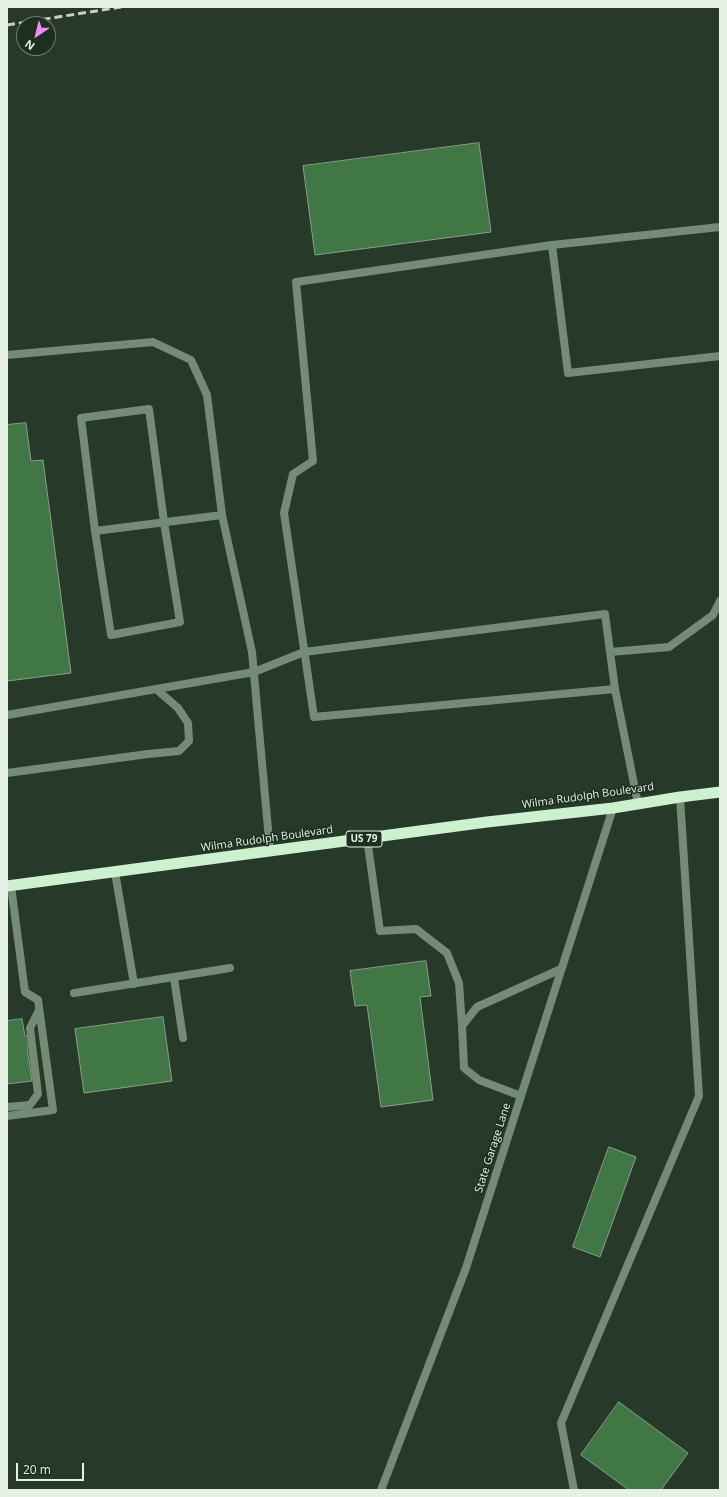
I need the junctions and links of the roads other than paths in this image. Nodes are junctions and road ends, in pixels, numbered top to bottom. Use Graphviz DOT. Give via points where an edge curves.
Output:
graph roads {
  1 [pos="720,227"];
  2 [pos="552,245"];
  3 [pos="7,355"];
  4 [pos="720,356"];
  5 [pos="222,515"];
  6 [pos="164,522"];
  7 [pos="95,531"];
  8 [pos="720,600"];
  9 [pos="304,652"];
  10 [pos="610,652"];
  11 [pos="254,672"];
  12 [pos="156,689"];
  13 [pos="615,690"];
  14 [pos="7,714"];
  15 [pos="7,773"];
  16 [pos="720,792"];
  17 [pos="680,797"];
  18 [pos="638,804"];
  19 [pos="613,808"];
  20 [pos="367,838"];
  21 [pos="270,851"];
  22 [pos="115,872"];
  23 [pos="9,886"];
  24 [pos="230,968"];
  25 [pos="562,970"];
  26 [pos="174,978"];
  27 [pos="134,984"];
  28 [pos="74,993"];
  29 [pos="39,1010"];
  30 [pos="462,1026"];
  31 [pos="183,1038"];
  32 [pos="521,1096"];
  33 [pos="7,1107"];
  34 [pos="7,1116"];
  35 [pos="381,1490"];
  36 [pos="574,1490"];
  1 -- 2 [label="street"];
  2 -- 4 [label="street" via="568,373"];
  2 -- 9 [label="street" via="296,282 313,461 293,474 284,514"];
  3 -- 5 [label="street" via="153,342 191,360 207,395"];
  5 -- 6 [label="street"];
  5 -- 11 [label="street" via="252,652"];
  6 -- 7 [label="street"];
  6 -- 7 [label="street" via="180,622 111,635"];
  6 -- 7 [label="street" via="149,409 81,418"];
  8 -- 10 [label="street" via="713,615 668,647"];
  9 -- 10 [label="street" via="605,614"];
  9 -- 11 [label="street"];
  9 -- 13 [label="street" via="314,717"];
  10 -- 13 [label="street"];
  11 -- 12 [label="street"];
  11 -- 21 [label="street"];
  12 -- 14 [label="street"];
  12 -- 15 [label="street" via="178,708 188,723 189,741 179,752"];
  13 -- 18 [label="street"];
  16 -- 17 [label="highway, Wilma Rudolph Boulevard / US 79"];
  17 -- 18 [label="highway, Wilma Rudolph Boulevard / US 79"];
  17 -- 36 [label="street" via="699,1096 561,1423"];
  18 -- 19 [label="highway, Wilma Rudolph Boulevard / US 79"];
  19 -- 20 [label="highway, Wilma Rudolph Boulevard / US 79"];
  19 -- 25 [label="street, State Garage Lane"];
  20 -- 21 [label="highway, Wilma Rudolph Boulevard / US 79"];
  20 -- 30 [label="street" via="380,931 416,929 447,953 459,984"];
  21 -- 22 [label="highway, Wilma Rudolph Boulevard / US 79"];
  22 -- 23 [label="highway, Wilma Rudolph Boulevard / US 79"];
  22 -- 27 [label="street"];
  23 -- 29 [label="street" via="25,992 38,1000"];
  24 -- 26 [label="street"];
  25 -- 30 [label="street" via="477,1007"];
  25 -- 32 [label="street, State Garage Lane"];
  26 -- 27 [label="street"];
  26 -- 31 [label="street"];
  27 -- 28 [label="street"];
  29 -- 33 [label="street" via="30,1028 38,1094 30,1105"];
  29 -- 34 [label="street" via="53,1110"];
  30 -- 32 [label="street" via="464,1068 479,1080"];
  32 -- 35 [label="street, State Garage Lane" via="466,1268"];
}
